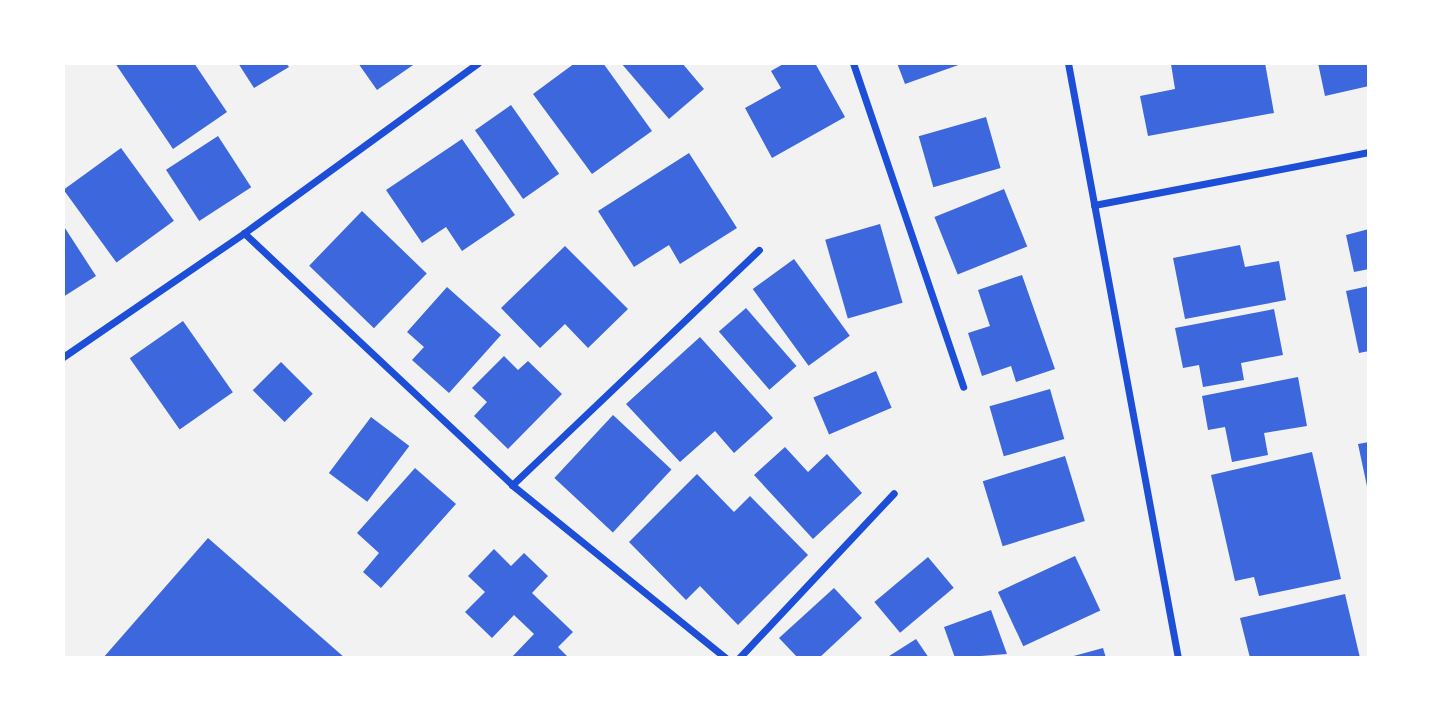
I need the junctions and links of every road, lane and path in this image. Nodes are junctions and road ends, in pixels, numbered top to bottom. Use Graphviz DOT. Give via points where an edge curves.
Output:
graph roads {
  1 [pos="478,63"];
  2 [pos="853,63"];
  3 [pos="1068,63"];
  4 [pos="1369,152"];
  5 [pos="1094,205"];
  6 [pos="244,233"];
  7 [pos="760,250"];
  8 [pos="63,357"];
  9 [pos="963,387"];
  10 [pos="512,485"];
  11 [pos="894,493"];
  12 [pos="726,658"];
  13 [pos="739,658"];
  14 [pos="1178,658"];
  1 -- 6 [label="street"];
  2 -- 9 [label="street"];
  3 -- 5 [label="street"];
  4 -- 5 [label="street"];
  5 -- 14 [label="street"];
  6 -- 8 [label="street"];
  6 -- 10 [label="street"];
  7 -- 10 [label="street"];
  10 -- 12 [label="street"];
  11 -- 13 [label="street"];
}
